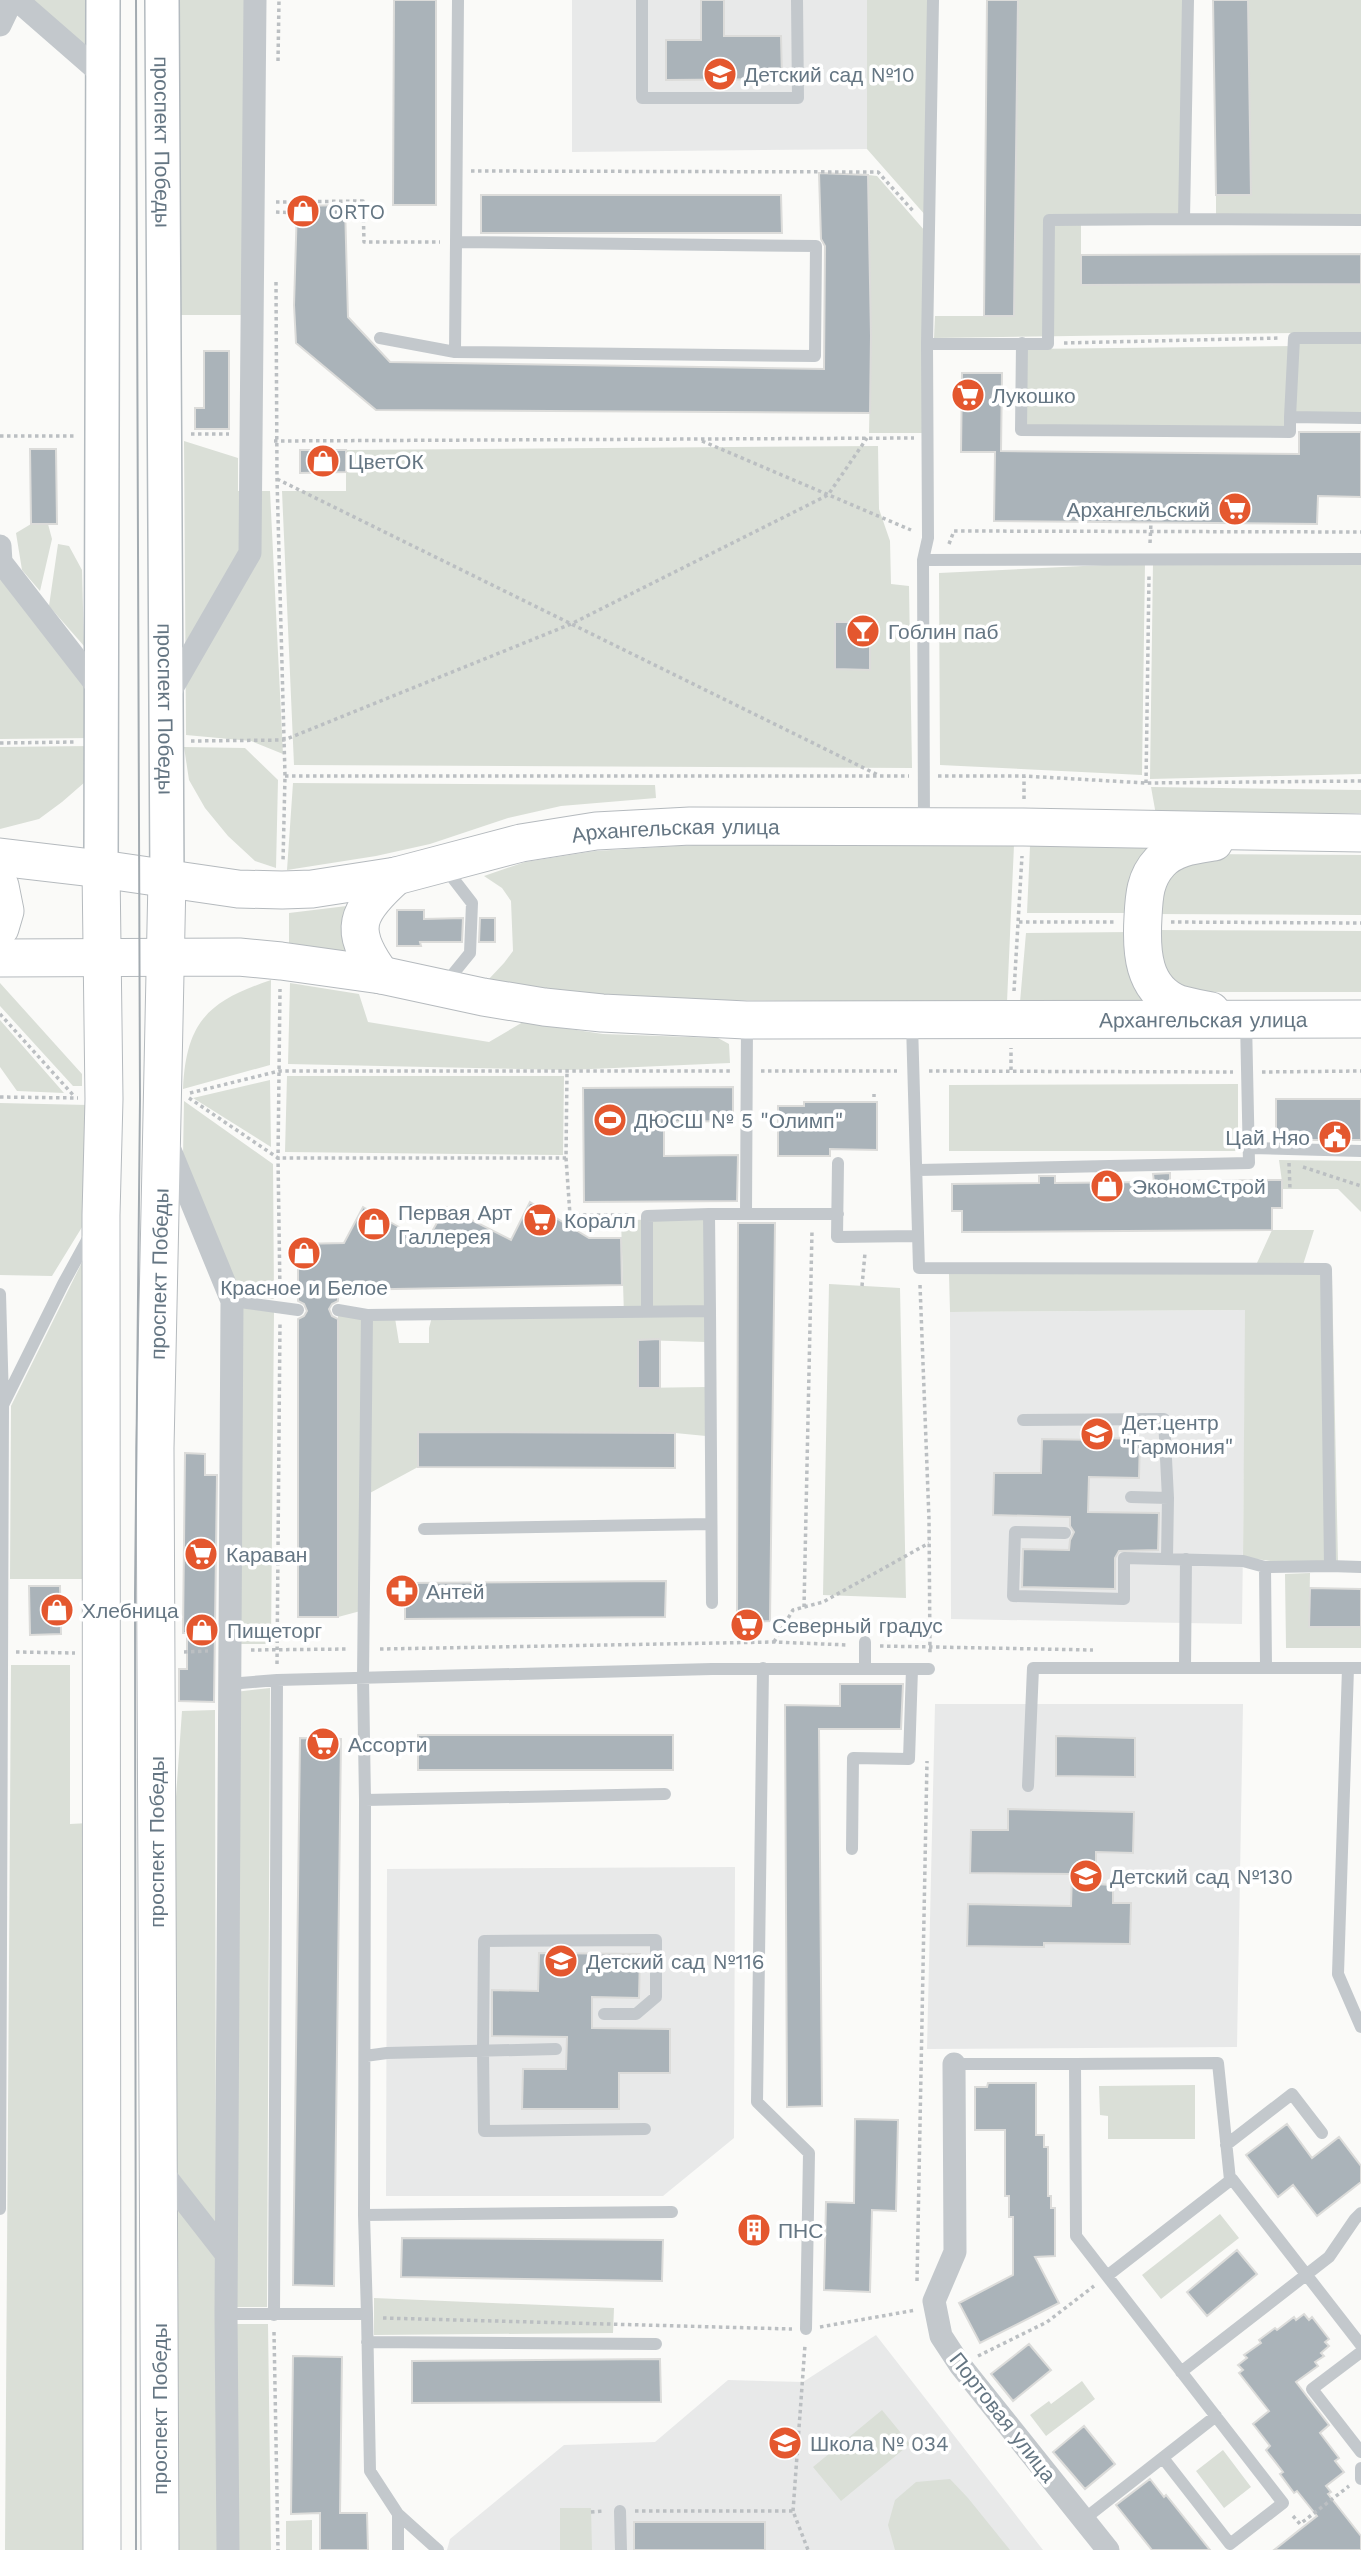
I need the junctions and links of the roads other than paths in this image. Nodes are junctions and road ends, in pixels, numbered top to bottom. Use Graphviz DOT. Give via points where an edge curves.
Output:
graph roads {
  1 [pos="12,0"];
  2 [pos="17,0"];
  3 [pos="103,0"];
  4 [pos="162,0"];
  5 [pos="255,0"];
  6 [pos="458,0"];
  7 [pos="642,0"];
  8 [pos="797,0"];
  9 [pos="933,0"];
  10 [pos="1188,0"];
  11 [pos="0,25"];
  12 [pos="103,75"];
  13 [pos="1184,219"];
  14 [pos="1361,220"];
  15 [pos="456,242"];
  16 [pos="380,338"];
  17 [pos="1361,338"];
  18 [pos="927,344"];
  19 [pos="1022,344"];
  20 [pos="455,352"];
  21 [pos="1290,417"];
  22 [pos="1361,418"];
  23 [pos="0,546"];
  24 [pos="1361,559"];
  25 [pos="923,560"];
  26 [pos="101,691"];
  27 [pos="166,700"];
  28 [pos="924,827"];
  29 [pos="1260,833"];
  30 [pos="1361,833"];
  31 [pos="0,858"];
  32 [pos="442,863"];
  33 [pos="101,869"];
  34 [pos="396,876"];
  35 [pos="167,879"];
  36 [pos="102,957"];
  37 [pos="166,957"];
  38 [pos="0,958"];
  39 [pos="381,975"];
  40 [pos="442,988"];
  41 [pos="1361,1018"];
  42 [pos="746,1020"];
  43 [pos="912,1020"];
  44 [pos="1245,1020"];
  45 [pos="163,1135"];
  46 [pos="1250,1148"];
  47 [pos="1361,1151"];
  48 [pos="838,1163"];
  49 [pos="918,1170"];
  50 [pos="746,1213"];
  51 [pos="838,1213"];
  52 [pos="709,1214"];
  53 [pos="101,1215"];
  54 [pos="918,1236"];
  55 [pos="0,1294"];
  56 [pos="232,1301"];
  57 [pos="298,1310"];
  58 [pos="338,1310"];
  59 [pos="647,1311"];
  60 [pos="710,1311"];
  61 [pos="367,1315"];
  62 [pos="3,1405"];
  63 [pos="1024,1420"];
  64 [pos="1131,1497"];
  65 [pos="1168,1498"];
  66 [pos="710,1524"];
  67 [pos="424,1528"];
  68 [pos="1065,1533"];
  69 [pos="1167,1558"];
  70 [pos="1186,1559"];
  71 [pos="1265,1566"];
  72 [pos="1330,1566"];
  73 [pos="1361,1567"];
  74 [pos="712,1603"];
  75 [pos="865,1644"];
  76 [pos="1266,1666"];
  77 [pos="1185,1667"];
  78 [pos="763,1668"];
  79 [pos="1354,1668"];
  80 [pos="865,1669"];
  81 [pos="912,1669"];
  82 [pos="929,1669"];
  83 [pos="363,1678"];
  84 [pos="276,1680"];
  85 [pos="228,1684"];
  86 [pos="1,1697"];
  87 [pos="1028,1786"];
  88 [pos="665,1794"];
  89 [pos="365,1800"];
  90 [pos="852,1849"];
  91 [pos="604,2014"];
  92 [pos="1361,2027"];
  93 [pos="556,2049"];
  94 [pos="482,2051"];
  95 [pos="365,2056"];
  96 [pos="954,2064"];
  97 [pos="1075,2064"];
  98 [pos="645,2129"];
  99 [pos="1322,2133"];
  100 [pos="1226,2145"];
  101 [pos="158,2167"];
  102 [pos="1230,2180"];
  103 [pos="0,2210"];
  104 [pos="672,2212"];
  105 [pos="1361,2213"];
  106 [pos="364,2215"];
  107 [pos="226,2254"];
  108 [pos="1306,2275"];
  109 [pos="1107,2276"];
  110 [pos="226,2314"];
  111 [pos="274,2315"];
  112 [pos="367,2316"];
  113 [pos="806,2329"];
  114 [pos="367,2342"];
  115 [pos="656,2344"];
  116 [pos="1361,2345"];
  117 [pos="1361,2352"];
  118 [pos="1181,2372"];
  119 [pos="1216,2416"];
  120 [pos="1361,2452"];
  121 [pos="1163,2458"];
  122 [pos="1361,2468"];
  123 [pos="1361,2478"];
  124 [pos="621,2511"];
  125 [pos="398,2514"];
  126 [pos="1083,2520"];
  127 [pos="102,2550"];
  128 [pos="160,2550"];
  129 [pos="228,2550"];
  130 [pos="398,2550"];
  131 [pos="438,2550"];
  132 [pos="621,2550"];
  133 [pos="1108,2550"];
  1 -- 11 [label="street"];
  2 -- 12 [label="street"];
  3 -- 12 [label="main road"];
  4 -- 27 [label="main road, проспект Победы"];
  5 -- 27 [label="street" via="250,553"];
  6 -- 15 [label="lane"];
  7 -- 8 [label="lane" via="642,97 798,98"];
  9 -- 18 [label="lane"];
  10 -- 13 [label="lane"];
  12 -- 26 [label="main road"];
  13 -- 14 [label="lane"];
  13 -- 19 [label="lane" via="1049,220 1048,344"];
  15 -- 20 [label="lane"];
  15 -- 20 [label="lane" via="816,246 815,356"];
  16 -- 20 [label="lane"];
  17 -- 21 [label="lane" via="1294,338"];
  18 -- 19 [label="lane"];
  18 -- 25 [label="lane" via="928,538"];
  19 -- 21 [label="lane" via="1021,430 1290,432"];
  21 -- 22 [label="lane"];
  23 -- 26 [label="street" via="1,562"];
  24 -- 25 [label="lane"];
  25 -- 28 [label="lane"];
  26 -- 33 [label="main road"];
  27 -- 35 [label="main road, проспект Победы"];
  28 -- 29 [label="main road, Архангельская улица"];
  28 -- 32 [label="main road, Архангельская улица" via="690,826 596,831 521,843"];
  29 -- 30 [label="main road, Архангельская улица"];
  29 -- 44 [label="main road" via="1181,848 1161,860 1144,892 1141,950 1146,972 1160,990 1177,1003"];
  31 -- 33 [label="main road, Архангельская улица"];
  32 -- 34 [label="main road, Архангельская улица"];
  32 -- 40 [label="lane" via="472,903 470,953"];
  33 -- 35 [label="main road, Архангельская улица"];
  33 -- 36 [label="main road"];
  34 -- 35 [label="main road, Архангельская улица" via="282,890"];
  34 -- 39 [label="main road" via="369,900 362,915 363,946"];
  35 -- 37 [label="main road, проспект Победы"];
  36 -- 37 [label="main road, Архангельская улица"];
  36 -- 38 [label="main road, Архангельская улица"];
  36 -- 53 [label="main road" via="90,1098"];
  37 -- 39 [label="main road, Архангельская улица" via="239,957"];
  37 -- 45 [label="main road, проспект Победы"];
  39 -- 40 [label="main road, Архангельская улица"];
  40 -- 42 [label="main road, Архангельская улица" via="591,1012"];
  41 -- 44 [label="main road, Архангельская улица"];
  42 -- 43 [label="main road, Архангельская улица"];
  42 -- 50 [label="lane"];
  43 -- 44 [label="main road, Архангельская улица"];
  43 -- 49 [label="lane"];
  44 -- 46 [label="lane"];
  45 -- 56 [label="street"];
  45 -- 101 [label="main road, проспект Победы" via="155,1448"];
  46 -- 47 [label="lane"];
  46 -- 49 [label="lane" via="1249,1163"];
  48 -- 51 [label="lane"];
  49 -- 54 [label="lane"];
  50 -- 51 [label="lane"];
  50 -- 52 [label="lane"];
  51 -- 54 [label="lane" via="837,1237"];
  52 -- 59 [label="lane" via="647,1216"];
  52 -- 60 [label="lane"];
  53 -- 62 [label="lane"];
  53 -- 127 [label="main road"];
  54 -- 72 [label="lane" via="919,1268 1326,1269"];
  55 -- 62 [label="lane"];
  56 -- 57 [label="lane"];
  56 -- 85 [label="street"];
  58 -- 61 [label="lane"];
  59 -- 60 [label="lane"];
  59 -- 61 [label="lane"];
  60 -- 66 [label="lane"];
  61 -- 83 [label="lane"];
  62 -- 86 [label="lane"];
  63 -- 65 [label="lane" via="1164,1419"];
  64 -- 65 [label="lane"];
  65 -- 69 [label="lane"];
  66 -- 67 [label="lane"];
  66 -- 74 [label="lane"];
  68 -- 69 [label="lane" via="1015,1532 1013,1596 1124,1599 1124,1558"];
  69 -- 70 [label="lane"];
  70 -- 71 [label="lane"];
  70 -- 77 [label="lane"];
  71 -- 72 [label="lane"];
  71 -- 76 [label="lane"];
  72 -- 73 [label="lane"];
  75 -- 80 [label="lane"];
  76 -- 77 [label="lane"];
  76 -- 79 [label="lane"];
  77 -- 87 [label="lane" via="1033,1668"];
  78 -- 80 [label="lane"];
  78 -- 83 [label="lane"];
  78 -- 113 [label="lane" via="758,2102 808,2154"];
  79 -- 92 [label="lane" via="1338,1974"];
  80 -- 81 [label="lane"];
  81 -- 82 [label="lane"];
  81 -- 90 [label="lane" via="909,1759 853,1758"];
  83 -- 84 [label="lane"];
  83 -- 89 [label="lane"];
  84 -- 85 [label="lane"];
  84 -- 111 [label="lane"];
  85 -- 107 [label="street"];
  86 -- 103 [label="lane"];
  88 -- 89 [label="lane"];
  89 -- 95 [label="lane"];
  91 -- 94 [label="lane" via="636,2014 656,1997 656,1940 484,1941"];
  93 -- 94 [label="lane"];
  94 -- 95 [label="lane"];
  94 -- 98 [label="lane" via="484,2131"];
  95 -- 106 [label="lane"];
  96 -- 97 [label="lane"];
  96 -- 126 [label="street, Портовая улица" via="955,2252 934,2301 941,2336"];
  97 -- 100 [label="lane" via="1218,2063"];
  97 -- 109 [label="lane" via="1076,2235"];
  99 -- 100 [label="lane" via="1292,2094"];
  100 -- 102 [label="lane"];
  101 -- 107 [label="street"];
  101 -- 128 [label="main road, проспект Победы"];
  102 -- 108 [label="lane"];
  102 -- 109 [label="lane"];
  104 -- 106 [label="lane"];
  105 -- 108 [label="lane" via="1329,2257"];
  106 -- 112 [label="lane"];
  107 -- 110 [label="street"];
  108 -- 116 [label="lane"];
  108 -- 118 [label="lane"];
  109 -- 118 [label="lane"];
  110 -- 111 [label="lane"];
  110 -- 129 [label="street"];
  111 -- 112 [label="lane"];
  112 -- 114 [label="lane"];
  114 -- 115 [label="lane"];
  114 -- 125 [label="lane" via="370,2471"];
  117 -- 120 [label="lane" via="1312,2389"];
  118 -- 119 [label="lane"];
  119 -- 121 [label="lane"];
  119 -- 121 [label="lane" via="1283,2503 1230,2544"];
  121 -- 126 [label="lane"];
  122 -- 123 [label="lane"];
  124 -- 132 [label="lane"];
  125 -- 130 [label="lane"];
  125 -- 131 [label="lane"];
  126 -- 133 [label="street, Портовая улица"];
}
